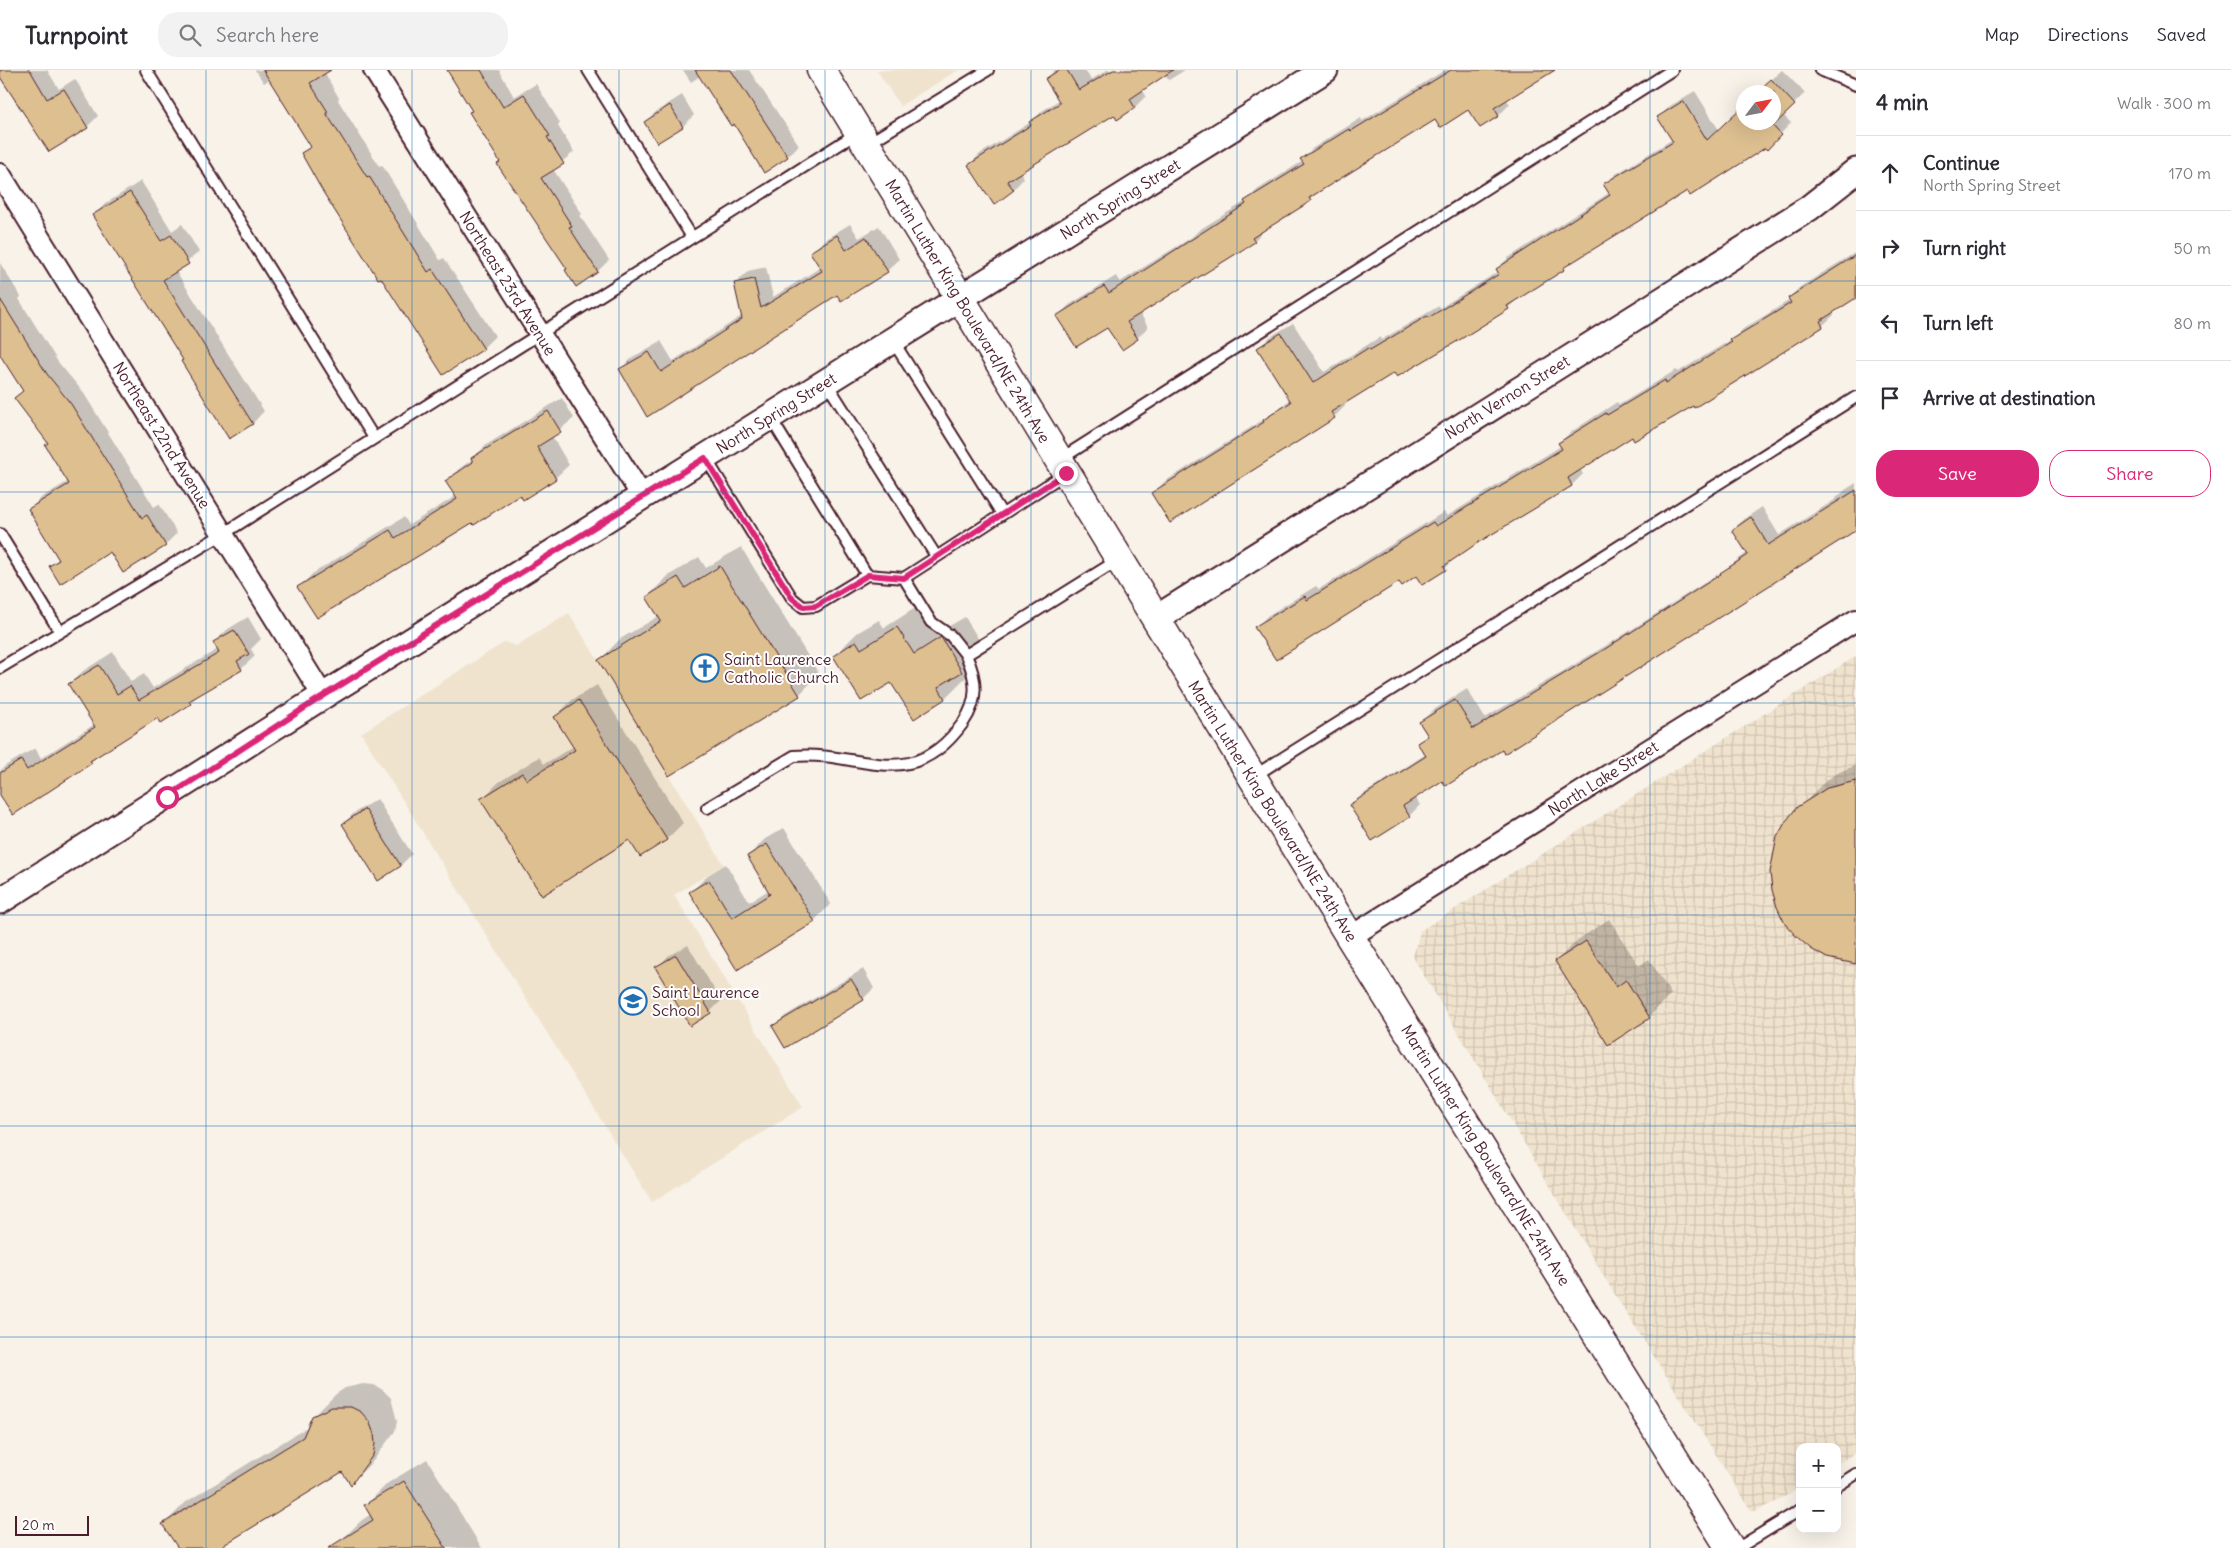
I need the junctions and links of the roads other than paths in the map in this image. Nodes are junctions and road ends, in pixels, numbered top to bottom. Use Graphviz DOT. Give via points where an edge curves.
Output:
graph roads {
  1 [pos="146,70"];
  2 [pos="374,70"];
  3 [pos="588,70"];
  4 [pos="821,70"];
  5 [pos="988,70"];
  6 [pos="1325,70"];
  7 [pos="1672,70"];
  8 [pos="1820,70"];
  9 [pos="1856,85"];
  10 [pos="863,138"];
  11 [pos="1856,171"];
  12 [pos="0,174"];
  13 [pos="692,237"];
  14 [pos="960,299"];
  15 [pos="539,334"];
  16 [pos="893,341"];
  17 [pos="826,382"];
  18 [pos="1856,397"];
  19 [pos="770,417"];
  20 [pos="374,438"];
  21 [pos="705,458"];
  22 [pos="1062,467"];
  23 [pos="642,496"];
  24 [pos="1002,514"];
  25 [pos="0,534"];
  26 [pos="223,534"];
  27 [pos="936,556"];
  28 [pos="1119,560"];
  29 [pos="868,575"];
  30 [pos="904,578"];
  31 [pos="1155,619"];
  32 [pos="1856,620"];
  33 [pos="60,632"];
  34 [pos="966,655"];
  35 [pos="0,668"];
  36 [pos="323,696"];
  37 [pos="1252,777"];
  38 [pos="707,808"];
  39 [pos="2,894"];
  40 [pos="1350,937"];
  41 [pos="1856,1474"];
  42 [pos="1841,1483"];
  43 [pos="1796,1512"];
  44 [pos="1730,1548"];
  45 [pos="1738,1548"];
  1 -- 20 [label="lane"];
  2 -- 15 [label="street, Northeast 23rd Avenue"];
  3 -- 13 [label="lane"];
  4 -- 10 [label="main road, Martin Luther King Boulevard/NE 24th Ave"];
  5 -- 10 [label="lane"];
  6 -- 14 [label="street, North Spring Street"];
  7 -- 22 [label="lane"];
  8 -- 9 [label="lane"];
  10 -- 13 [label="lane"];
  10 -- 14 [label="main road, Martin Luther King Boulevard/NE 24th Ave"];
  11 -- 31 [label="street, North Vernon Street" via="1809,208"];
  12 -- 26 [label="street, Northeast 22nd Avenue"];
  13 -- 15 [label="lane"];
  14 -- 16 [label="street, North Spring Street"];
  14 -- 22 [label="main road, Martin Luther King Boulevard/NE 24th Ave"];
  15 -- 20 [label="lane"];
  15 -- 23 [label="street, Northeast 23rd Avenue"];
  16 -- 17 [label="street, North Spring Street"];
  16 -- 24 [label="lane"];
  17 -- 19 [label="street, North Spring Street"];
  17 -- 27 [label="lane"];
  18 -- 37 [label="lane"];
  19 -- 21 [label="street, North Spring Street"];
  19 -- 29 [label="lane"];
  20 -- 26 [label="lane"];
  21 -- 23 [label="street, North Spring Street"];
  21 -- 29 [label="lane" via="792,598 803,607 816,606"];
  22 -- 24 [label="lane"];
  22 -- 28 [label="main road, Martin Luther King Boulevard/NE 24th Ave"];
  23 -- 36 [label="street, North Spring Street"];
  24 -- 27 [label="lane"];
  25 -- 33 [label="lane"];
  26 -- 33 [label="lane"];
  26 -- 36 [label="street, Northeast 22nd Avenue"];
  27 -- 30 [label="lane"];
  28 -- 31 [label="main road, Martin Luther King Boulevard/NE 24th Ave"];
  28 -- 34 [label="lane"];
  29 -- 30 [label="lane"];
  30 -- 34 [label="lane" via="931,622 951,636"];
  31 -- 37 [label="main road, Martin Luther King Boulevard/NE 24th Ave"];
  32 -- 40 [label="street, North Lake Street"];
  33 -- 35 [label="lane"];
  34 -- 38 [label="lane" via="976,688 968,716 952,737 930,754 905,764 889,766 794,756"];
  36 -- 39 [label="street, North Spring Street"];
  37 -- 40 [label="main road, Martin Luther King Boulevard/NE 24th Ave"];
  40 -- 44 [label="main road, Martin Luther King Boulevard/NE 24th Ave"];
  41 -- 42 [label="lane"];
  43 -- 45 [label="lane"];
}
